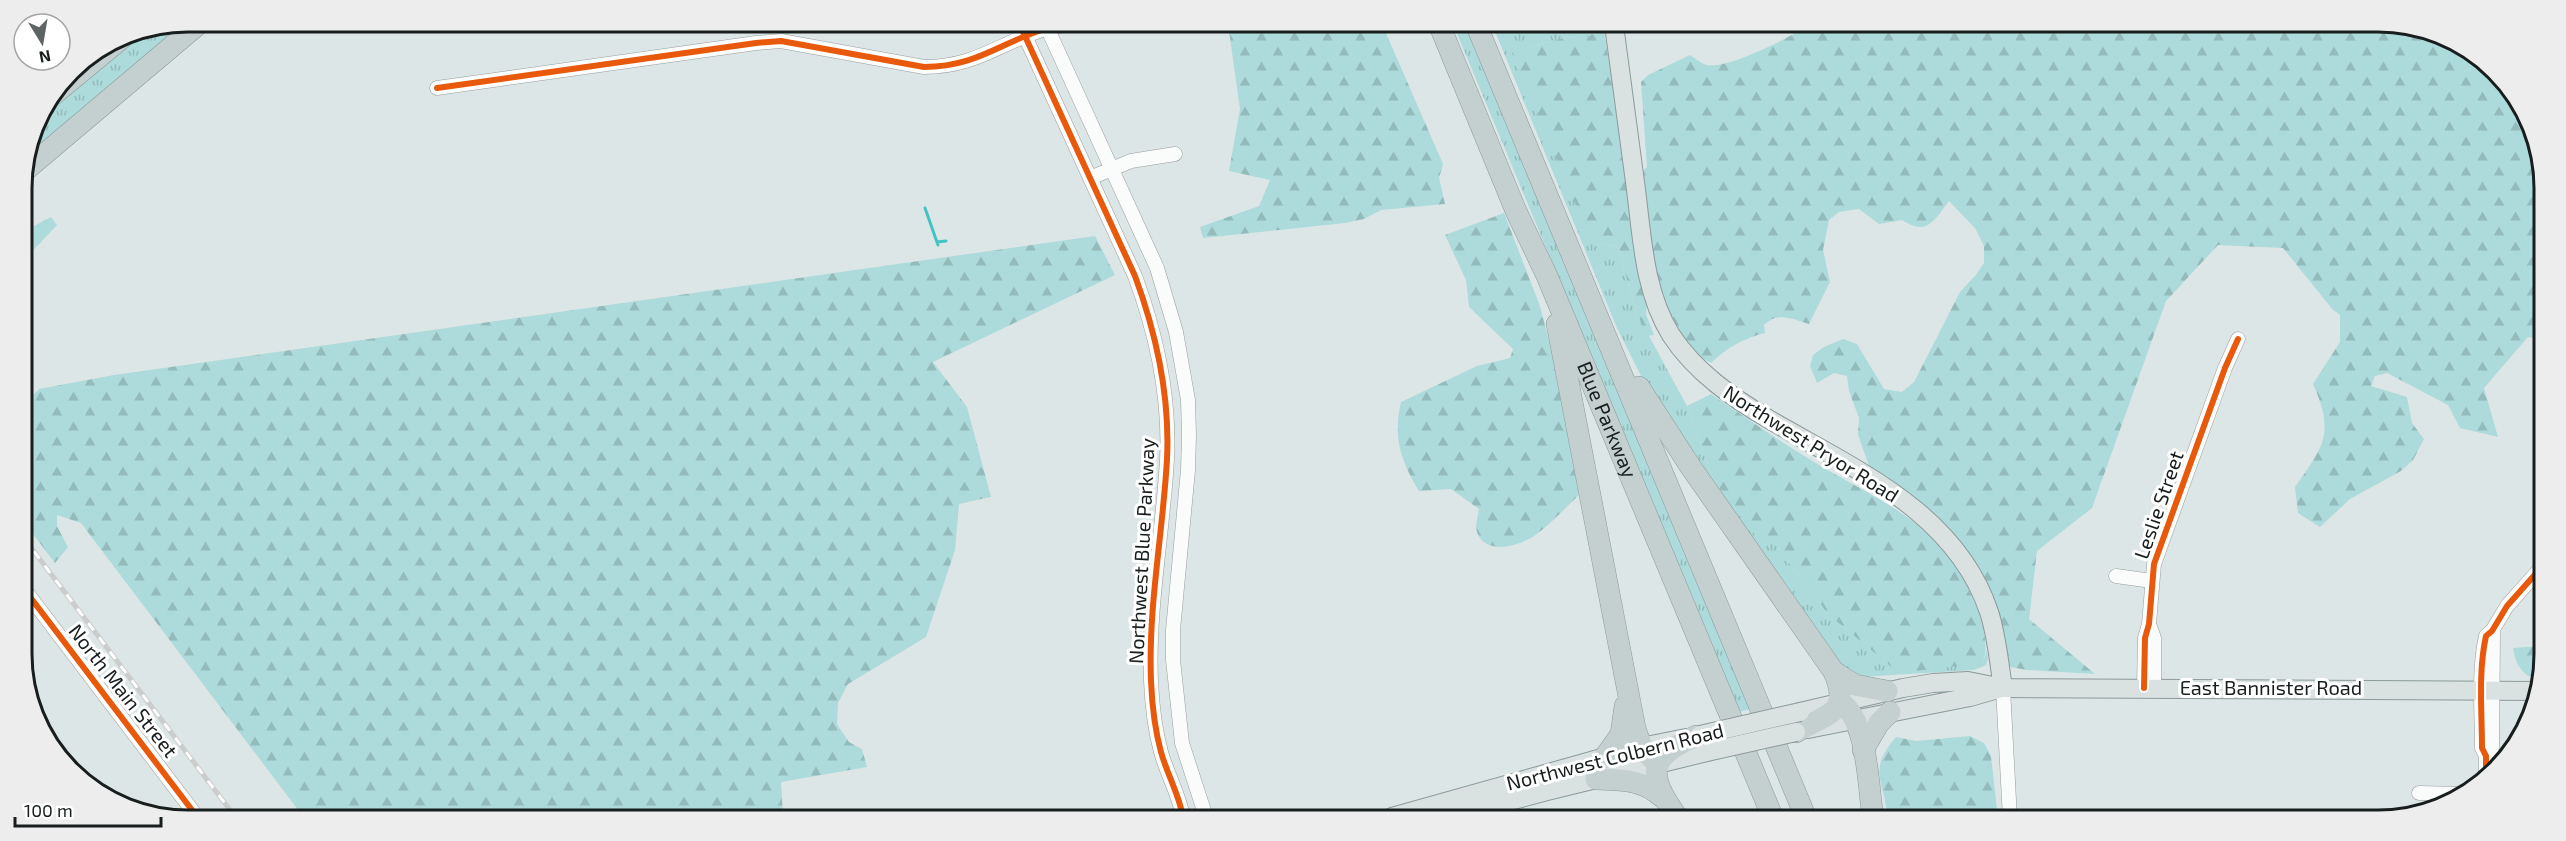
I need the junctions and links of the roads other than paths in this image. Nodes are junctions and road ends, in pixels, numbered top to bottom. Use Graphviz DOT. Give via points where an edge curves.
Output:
graph roads {
  1 [pos="189,32"];
  2 [pos="200,32"];
  3 [pos="1023,32"];
  4 [pos="1033,32"];
  5 [pos="1049,32"];
  6 [pos="1442,32"];
  7 [pos="1479,32"];
  8 [pos="1615,32"];
  9 [pos="1025,36"];
  10 [pos="437,88"];
  11 [pos="96,111"];
  12 [pos="1175,154"];
  13 [pos="34,163"];
  14 [pos="1110,168"];
  15 [pos="1090,178"];
  16 [pos="1547,276"];
  17 [pos="1590,294"];
  18 [pos="2238,339"];
  19 [pos="2116,576"];
  20 [pos="2534,576"];
  21 [pos="2152,581"];
  22 [pos="32,600"];
  23 [pos="1834,672"];
  24 [pos="2003,688"];
  25 [pos="2149,688"];
  26 [pos="1627,691"];
  27 [pos="1887,691"];
  28 [pos="2488,691"];
  29 [pos="2530,691"];
  30 [pos="1840,702"];
  31 [pos="1890,712"];
  32 [pos="1856,720"];
  33 [pos="1798,722"];
  34 [pos="1701,741"];
  35 [pos="1641,747"];
  36 [pos="1863,750"];
  37 [pos="1604,758"];
  38 [pos="1659,763"];
  39 [pos="2486,766"];
  40 [pos="1596,779"];
  41 [pos="2419,793"];
  42 [pos="2447,794"];
  43 [pos="1662,797"];
  44 [pos="1419,809"];
  45 [pos="1479,809"];
  46 [pos="1671,809"];
  47 [pos="1769,809"];
  48 [pos="1802,809"];
  49 [pos="1872,809"];
  50 [pos="2009,809"];
  51 [pos="192,810"];
  52 [pos="1182,810"];
  53 [pos="1204,810"];
  1 -- 11 [label="highway"];
  2 -- 11 [label="highway"];
  3 -- 9 [label="street, Northwest Blue Parkway"];
  4 -- 9 [label="street"];
  5 -- 14 [label="street, Northwest Blue Parkway"];
  6 -- 16 [label="highway, Blue Parkway"];
  7 -- 17 [label="highway, Blue Parkway"];
  8 -- 24 [label="main road, Northwest Pryor Road" via="1648,276 1659,312 1672,336 1715,384 1921,512 1939,529 1975,576 1990,613"];
  9 -- 10 [label="street" via="972,61 942,67 781,41"];
  9 -- 15 [label="street, Northwest Blue Parkway"];
  11 -- 13 [label="highway"];
  12 -- 14 [label="street" via="1131,160"];
  14 -- 15 [label="street"];
  14 -- 53 [label="street, Northwest Blue Parkway" via="1157,268 1176,332 1188,400 1188,470 1173,660 1182,743"];
  15 -- 52 [label="street, Northwest Blue Parkway" via="1144,302 1162,382 1167,457 1151,617 1151,683 1161,752"];
  16 -- 26 [label="highway"];
  16 -- 47 [label="highway, Blue Parkway"];
  17 -- 23 [label="highway" via="1647,401"];
  17 -- 48 [label="highway, Blue Parkway"];
  18 -- 21 [label="street, Leslie Street" via="2158,552"];
  19 -- 21 [label="street"];
  20 -- 28 [label="street" via="2507,606 2492,631"];
  21 -- 25 [label="street, Leslie Street" via="2149,624 2154,638"];
  22 -- 51 [label="street, North Main Street"];
  23 -- 27 [label="highway" via="1855,686"];
  23 -- 30 [label="highway" via="1842,692"];
  24 -- 25 [label="main road, East Bannister Road"];
  24 -- 27 [label="main road, East Bannister Road" via="1968,681"];
  24 -- 31 [label="main road, East Bannister Road"];
  24 -- 50 [label="street, Northwest Pryor Road"];
  25 -- 28 [label="main road, East Bannister Road"];
  26 -- 35 [label="highway"];
  26 -- 37 [label="highway" via="1621,734"];
  27 -- 30 [label="main road, East Bannister Road"];
  28 -- 29 [label="main road, East Bannister Road"];
  28 -- 39 [label="street" via="2492,748 2486,756"];
  30 -- 32 [label="highway"];
  30 -- 33 [label="highway" via="1827,716"];
  31 -- 32 [label="main road, East Bannister Road"];
  31 -- 36 [label="highway"];
  32 -- 33 [label="main road, East Bannister Road"];
  32 -- 36 [label="highway"];
  33 -- 34 [label="main road, East Bannister Road, bridge"];
  34 -- 35 [label="main road, Northwest Colbern Road"];
  34 -- 38 [label="highway" via="1675,745"];
  35 -- 37 [label="main road, Northwest Colbern Road"];
  35 -- 38 [label="highway"];
  36 -- 49 [label="highway"];
  37 -- 44 [label="main road, Northwest Colbern Road"];
  38 -- 40 [label="main road, Northwest Colbern Road"];
  38 -- 43 [label="highway" via="1656,776"];
  40 -- 43 [label="highway" via="1634,780"];
  40 -- 45 [label="main road, Northwest Colbern Road"];
  41 -- 42 [label="street"];
  43 -- 46 [label="highway"];
}
